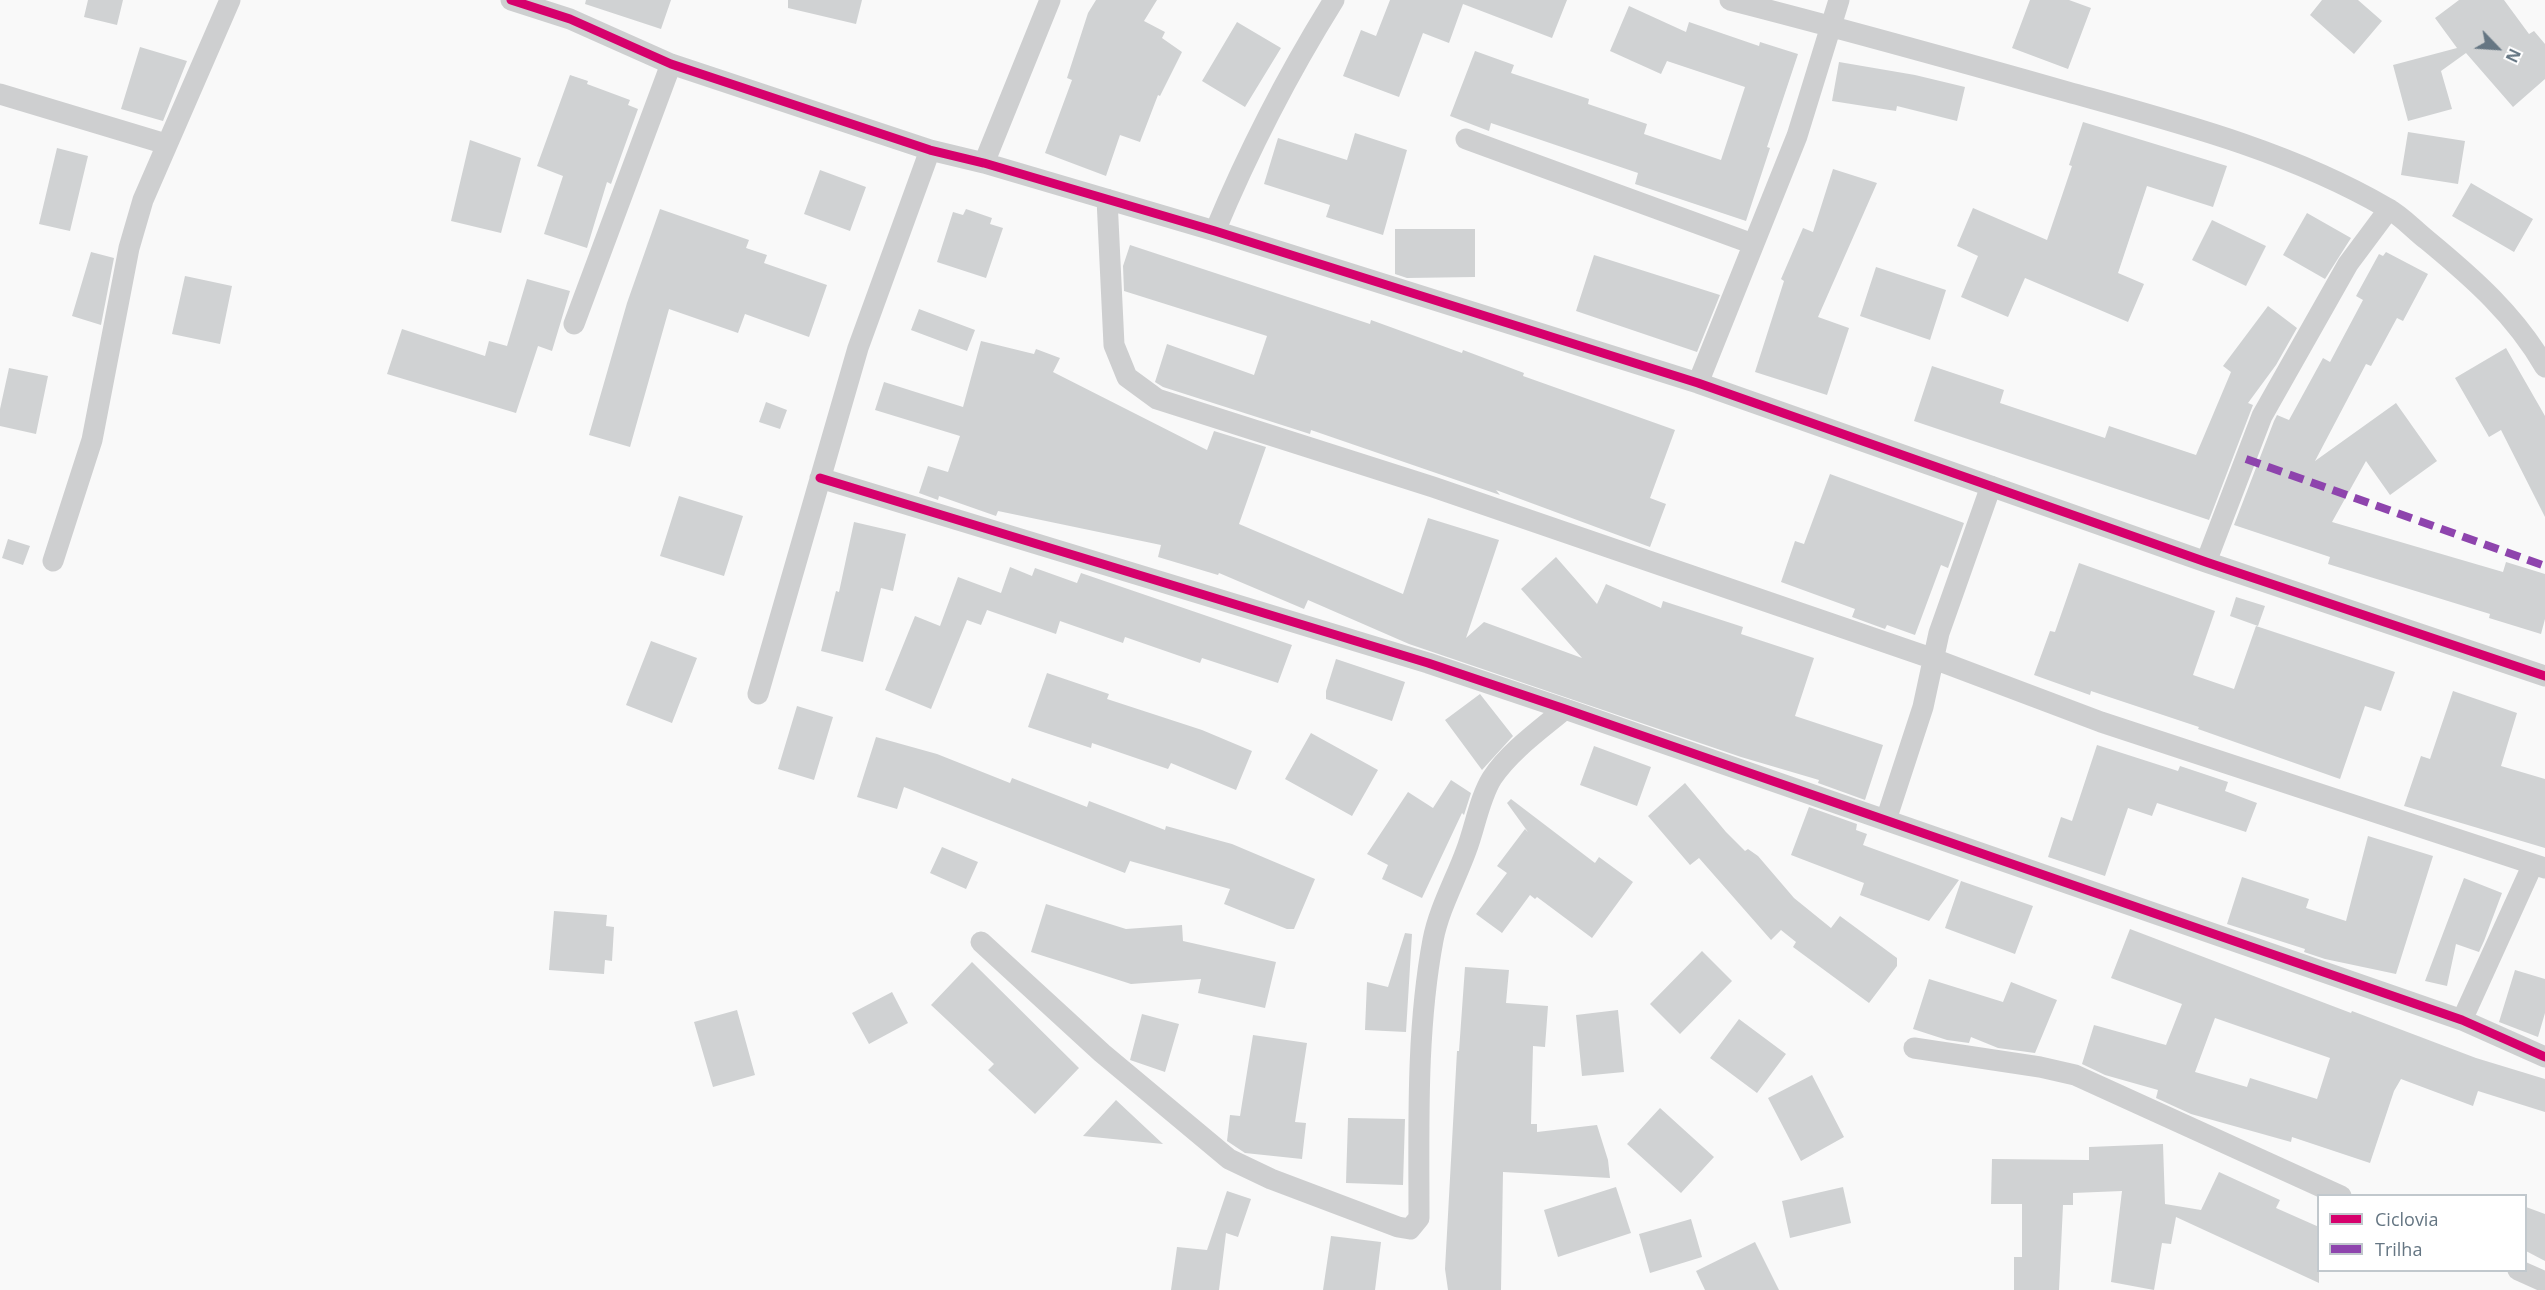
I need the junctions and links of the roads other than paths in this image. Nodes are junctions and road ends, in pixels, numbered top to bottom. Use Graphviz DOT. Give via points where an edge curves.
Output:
graph roads {
  1 [pos="230,0"];
  2 [pos="511,0"];
  3 [pos="1050,0"];
  4 [pos="1334,0"];
  5 [pos="1730,0"];
  6 [pos="1839,0"];
  7 [pos="1833,26"];
  8 [pos="671,64"];
  9 [pos="0,94"];
  10 [pos="1466,139"];
  11 [pos="166,144"];
  12 [pos="930,150"];
  13 [pos="984,163"];
  14 [pos="1107,199"];
  15 [pos="2389,209"];
  16 [pos="1215,231"];
  17 [pos="1753,244"];
  18 [pos="574,324"];
  19 [pos="2545,367"];
  20 [pos="1698,383"];
  21 [pos="820,478"];
  22 [pos="1991,486"];
  23 [pos="53,561"];
  24 [pos="2206,562"];
  25 [pos="1934,659"];
  26 [pos="2545,676"];
  27 [pos="758,694"];
  28 [pos="1565,709"];
  29 [pos="1886,820"];
  30 [pos="2539,866"];
  31 [pos="981,942"];
  32 [pos="2462,1020"];
  33 [pos="1914,1048"];
  34 [pos="2545,1056"];
  35 [pos="2337,1194"];
  36 [pos="2522,1272"];
  37 [pos="2545,1282"];
  1 -- 11 [label="street"];
  2 -- 8 [label="street" via="570,19"];
  3 -- 13 [label="street"];
  4 -- 16 [label="street" via="1248,152"];
  5 -- 7 [label="street"];
  6 -- 7 [label="street"];
  7 -- 15 [label="street" via="2241,143"];
  7 -- 17 [label="street" via="1797,136"];
  8 -- 12 [label="street"];
  8 -- 18 [label="street"];
  9 -- 11 [label="street"];
  10 -- 17 [label="street"];
  11 -- 23 [label="street" via="129,248 92,440"];
  12 -- 13 [label="street"];
  12 -- 21 [label="street" via="858,348"];
  13 -- 14 [label="street"];
  14 -- 16 [label="street"];
  14 -- 25 [label="street" via="1114,345 1127,376 1157,399 1433,487"];
  15 -- 19 [label="street" via="2508,313"];
  15 -- 24 [label="street" via="2348,264 2262,416"];
  16 -- 20 [label="street"];
  17 -- 20 [label="street"];
  20 -- 22 [label="street"];
  21 -- 27 [label="street"];
  21 -- 28 [label="street" via="1428,663"];
  22 -- 24 [label="street"];
  22 -- 25 [label="street" via="1938,633"];
  24 -- 26 [label="street"];
  25 -- 29 [label="street" via="1923,707"];
  25 -- 30 [label="street" via="2101,722"];
  28 -- 29 [label="street"];
  28 -- 31 [label="street" via="1493,777 1433,940 1424,1007 1419,1218 1410,1229 1271,1179 1229,1159 1102,1053"];
  29 -- 32 [label="street"];
  30 -- 32 [label="street"];
  32 -- 34 [label="street"];
  33 -- 35 [label="street" via="2040,1066 2075,1075"];
  36 -- 37 [label="street"];
}
